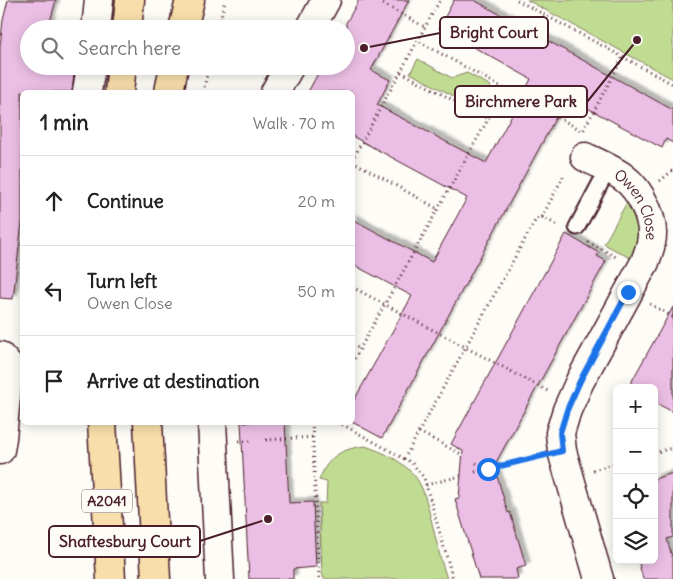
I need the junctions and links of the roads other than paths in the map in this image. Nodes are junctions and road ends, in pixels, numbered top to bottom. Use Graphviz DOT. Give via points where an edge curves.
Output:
graph roads {
  1 [pos="99,0"];
  2 [pos="130,0"];
  3 [pos="190,0"];
  4 [pos="326,0"];
  5 [pos="97,20"];
  6 [pos="127,20"];
  7 [pos="185,20"];
  8 [pos="315,20"];
  9 [pos="90,75"];
  10 [pos="121,75"];
  11 [pos="285,75"];
  12 [pos="87,90"];
  13 [pos="119,90"];
  14 [pos="277,90"];
  15 [pos="585,152"];
  16 [pos="577,227"];
  17 [pos="11,362"];
  18 [pos="102,425"];
  19 [pos="148,425"];
  20 [pos="212,425"];
  21 [pos="0,450"];
  22 [pos="111,579"];
  23 [pos="156,579"];
  24 [pos="220,579"];
  25 [pos="599,579"];
  1 -- 5 [label="street"];
  2 -- 6 [label="main road"];
  3 -- 7 [label="main road"];
  4 -- 8 [label="street"];
  9 -- 12 [label="street"];
  10 -- 13 [label="main road"];
  11 -- 14 [label="street"];
  15 -- 16 [label="lane"];
  15 -- 25 [label="street, Owen Close" via="625,178 639,193 652,229 652,243 645,262 580,381 560,433 562,451"];
  17 -- 21 [label="street"];
  18 -- 22 [label="main road, A2041"];
  19 -- 23 [label="main road, A2041"];
  20 -- 24 [label="street"];
}
